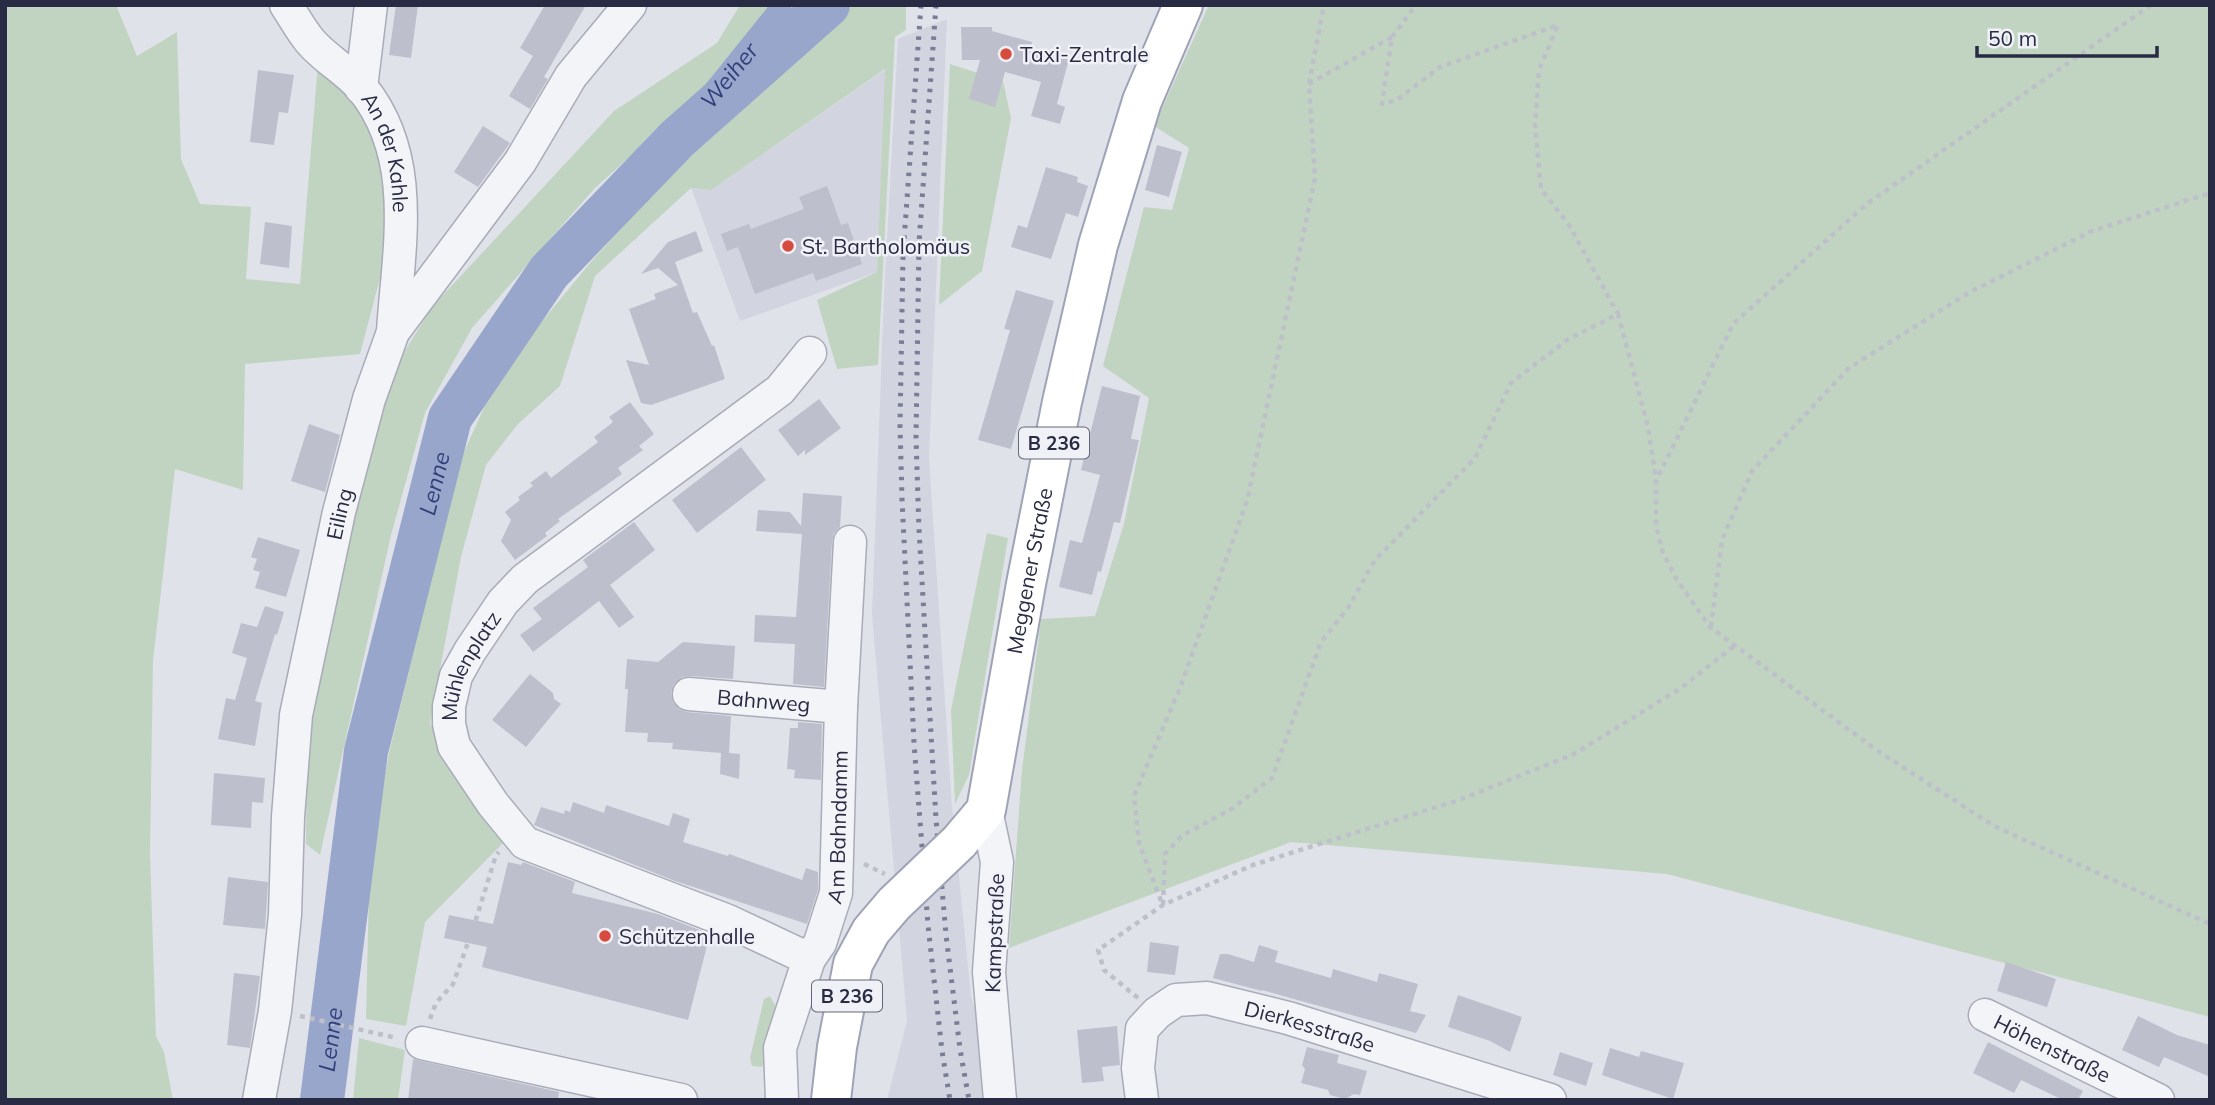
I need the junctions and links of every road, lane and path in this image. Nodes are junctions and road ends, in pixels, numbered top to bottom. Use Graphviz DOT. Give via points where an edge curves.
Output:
graph roads {
  1 [pos="286,5"];
  2 [pos="371,5"];
  3 [pos="630,5"];
  4 [pos="1182,5"];
  5 [pos="1324,5"];
  6 [pos="1416,5"];
  7 [pos="2151,5"];
  8 [pos="1392,37"];
  9 [pos="1309,84"];
  10 [pos="362,88"];
  11 [pos="2210,193"];
  12 [pos="1618,313"];
  13 [pos="393,332"];
  14 [pos="810,354"];
  15 [pos="1656,481"];
  16 [pos="850,542"];
  17 [pos="1710,627"];
  18 [pos="1734,646"];
  19 [pos="689,694"];
  20 [pos="841,707"];
  21 [pos="986,810"];
  22 [pos="518,834"];
  23 [pos="860,862"];
  24 [pos="891,890"];
  25 [pos="1163,905"];
  26 [pos="2210,924"];
  27 [pos="809,959"];
  28 [pos="1157,1013"];
  29 [pos="1985,1014"];
  30 [pos="294,1015"];
  31 [pos="422,1043"];
  32 [pos="259,1100"];
  33 [pos="681,1100"];
  34 [pos="782,1100"];
  35 [pos="831,1100"];
  36 [pos="1000,1100"];
  37 [pos="1142,1100"];
  38 [pos="1550,1100"];
  39 [pos="2158,1100"];
  1 -- 10 [label="street, An der Kahle" via="311,42"];
  2 -- 10 [label="street"];
  3 -- 13 [label="street, Eiling" via="571,76 520,162"];
  4 -- 21 [label="main road, Meggener Straße / B 236" via="1142,101 1098,245 1038,519"];
  5 -- 9 [label="path"];
  6 -- 8 [label="path"];
  7 -- 15 [label="path" via="1868,202 1733,324"];
  8 -- 9 [label="path"];
  8 -- 12 [label="path" via="1382,104 1397,100 1440,67 1558,25 1539,70 1535,125 1541,189 1570,225"];
  9 -- 25 [label="path" via="1315,178 1247,501 1180,688 1134,796 1139,844"];
  10 -- 13 [label="street, An der Kahle" via="386,127 401,191"];
  11 -- 17 [label="path" via="2092,231 1970,292 1849,368 1752,471 1722,540"];
  12 -- 15 [label="path" via="1648,427"];
  12 -- 25 [label="path" via="1567,340 1511,383 1475,458 1375,560 1348,608 1321,642 1272,778 1233,808 1183,835 1166,854"];
  13 -- 32 [label="street, Eiling" via="369,399 339,512 296,715 285,915"];
  14 -- 22 [label="street, Mühlenplatz" via="780,390 525,579 484,628 456,676 449,724 454,747"];
  15 -- 17 [label="path" via="1663,553"];
  16 -- 20 [label="street, Am Bahndamm"];
  17 -- 18 [label="path"];
  18 -- 25 [label="path" via="1681,688 1574,754 1459,800 1253,865"];
  18 -- 26 [label="path" via="1875,750 1994,826"];
  19 -- 20 [label="street, Bahnweg"];
  20 -- 27 [label="street, Am Bahndamm" via="836,893 820,943"];
  21 -- 24 [label="main road, B 236, bridge" via="958,842"];
  21 -- 36 [label="street, Kampstraße" via="997,862 989,972"];
  22 -- 27 [label="street, Mühlenplatz" via="526,843 728,922"];
  22 -- 31 [label="path" via="496,855 453,984 436,1003"];
  23 -- 24 [label="path"];
  24 -- 35 [label="main road, B 236" via="853,964"];
  25 -- 28 [label="path" via="1098,950 1104,970"];
  27 -- 34 [label="street, Am Bahndamm" via="780,1048"];
  28 -- 37 [label="street" via="1142,1029 1138,1068"];
  28 -- 38 [label="street, Dierkesstraße" via="1176,1000 1207,998 1288,1018"];
  29 -- 39 [label="street, Höhenstraße"];
  30 -- 31 [label="path"];
  31 -- 33 [label="street"];
}
